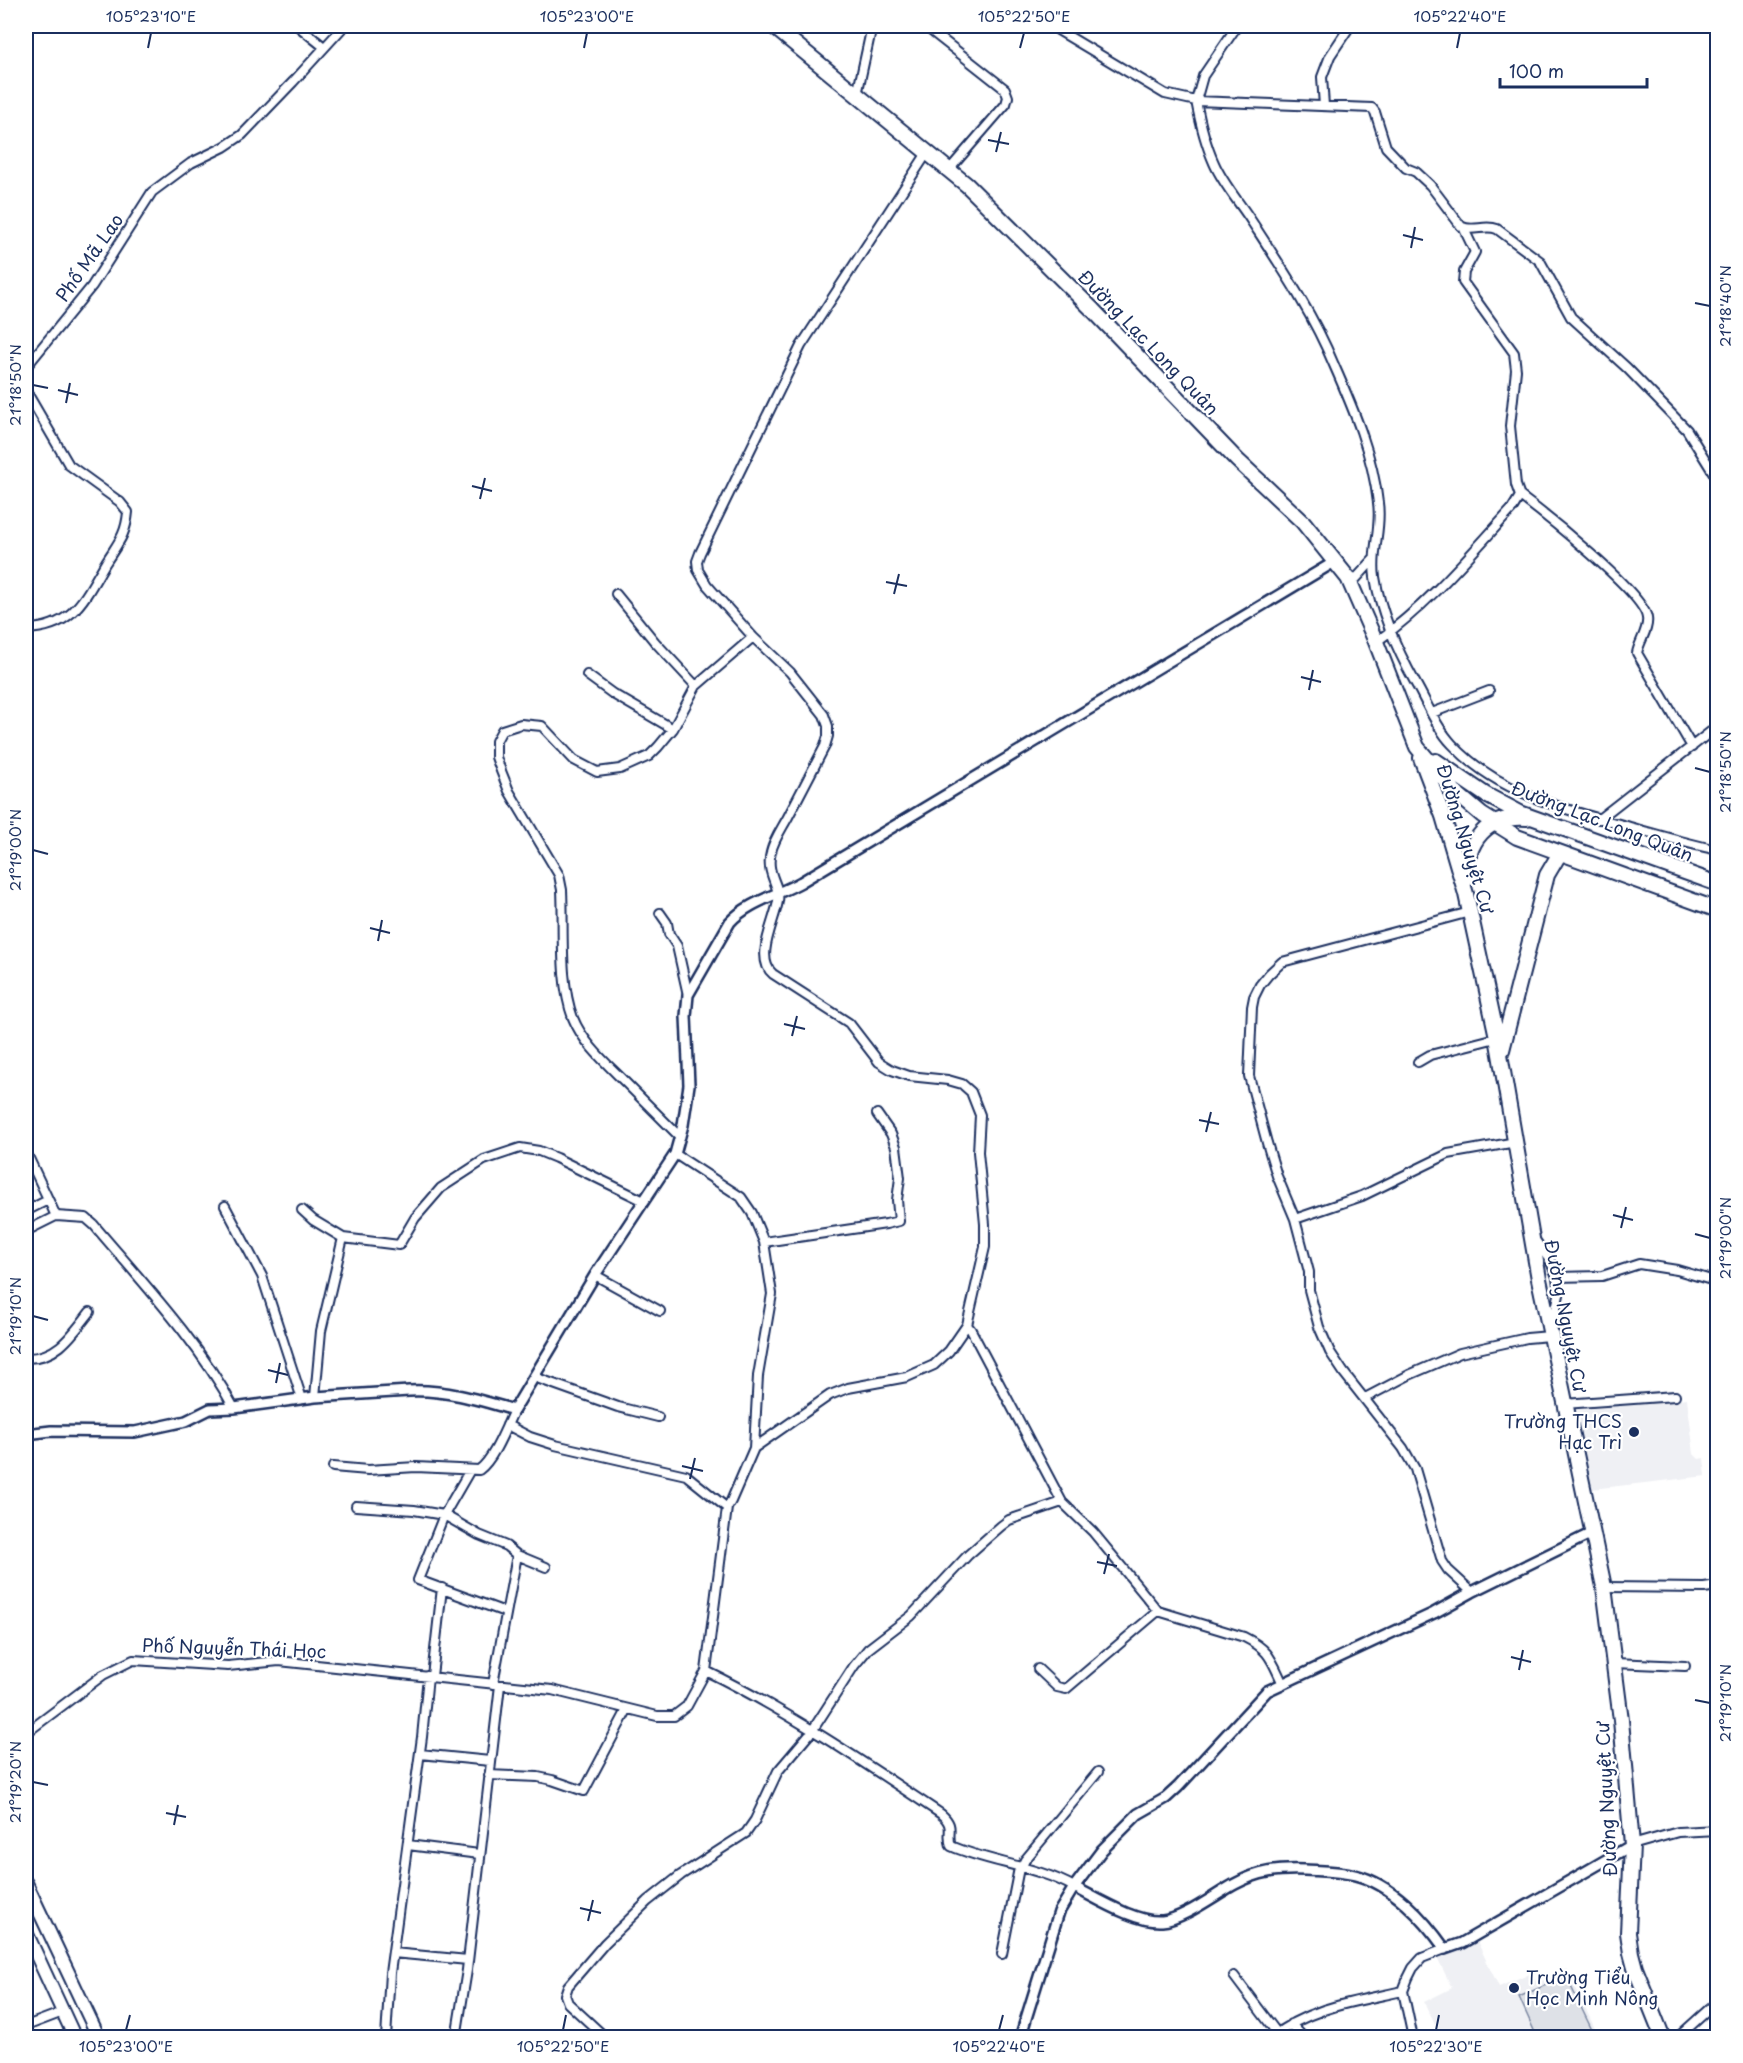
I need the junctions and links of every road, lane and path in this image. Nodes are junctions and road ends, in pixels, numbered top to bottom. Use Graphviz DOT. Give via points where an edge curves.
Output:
graph roads {
  1 [pos="298,26"];
  2 [pos="344,26"];
  3 [pos="772,26"];
  4 [pos="872,26"];
  5 [pos="925,26"];
  6 [pos="1053,26"];
  7 [pos="1237,26"];
  8 [pos="1350,26"];
  9 [pos="324,48"];
  10 [pos="857,95"];
  11 [pos="1196,101"];
  12 [pos="1324,106"];
  13 [pos="927,153"];
  14 [pos="948,170"];
  15 [pos="1464,229"];
  16 [pos="26,367"];
  17 [pos="26,391"];
  18 [pos="1718,480"];
  19 [pos="1520,495"];
  20 [pos="1373,560"];
  21 [pos="1336,561"];
  22 [pos="1351,584"];
  23 [pos="616,594"];
  24 [pos="26,629"];
  25 [pos="1390,632"];
  26 [pos="753,637"];
  27 [pos="1376,642"];
  28 [pos="587,675"];
  29 [pos="696,686"];
  30 [pos="1489,691"];
  31 [pos="1432,713"];
  32 [pos="1718,726"];
  33 [pos="673,729"];
  34 [pos="1417,747"];
  35 [pos="1692,747"];
  36 [pos="1599,819"];
  37 [pos="1541,820"];
  38 [pos="1494,824"];
  39 [pos="1718,850"];
  40 [pos="1560,853"];
  41 [pos="1716,882"];
  42 [pos="780,894"];
  43 [pos="1466,894"];
  44 [pos="1718,910"];
  45 [pos="1470,912"];
  46 [pos="660,913"];
  47 [pos="688,994"];
  48 [pos="1501,1036"];
  49 [pos="1418,1062"];
  50 [pos="878,1114"];
  51 [pos="680,1137"];
  52 [pos="1516,1142"];
  53 [pos="26,1152"];
  54 [pos="675,1154"];
  55 [pos="48,1200"];
  56 [pos="644,1201"];
  57 [pos="225,1206"];
  58 [pos="302,1210"];
  59 [pos="26,1211"];
  60 [pos="56,1216"];
  61 [pos="1295,1219"];
  62 [pos="26,1231"];
  63 [pos="1532,1236"];
  64 [pos="343,1238"];
  65 [pos="764,1242"];
  66 [pos="595,1275"];
  67 [pos="1557,1278"];
  68 [pos="1718,1282"];
  69 [pos="660,1311"];
  70 [pos="90,1312"];
  71 [pos="967,1325"];
  72 [pos="1550,1336"];
  73 [pos="26,1358"];
  74 [pos="534,1377"];
  75 [pos="1675,1396"];
  76 [pos="315,1397"];
  77 [pos="1365,1398"];
  78 [pos="302,1399"];
  79 [pos="1564,1404"];
  80 [pos="234,1408"];
  81 [pos="514,1410"];
  82 [pos="658,1417"];
  83 [pos="507,1425"];
  84 [pos="26,1434"];
  85 [pos="754,1448"];
  86 [pos="333,1467"];
  87 [pos="470,1470"];
  88 [pos="1062,1502"];
  89 [pos="356,1506"];
  90 [pos="726,1508"];
  91 [pos="444,1515"];
  92 [pos="1592,1533"];
  93 [pos="517,1555"];
  94 [pos="546,1567"];
  95 [pos="1604,1587"];
  96 [pos="1718,1587"];
  97 [pos="442,1588"];
  98 [pos="1472,1592"];
  99 [pos="1158,1611"];
  100 [pos="505,1612"];
  101 [pos="1614,1663"];
  102 [pos="1684,1666"];
  103 [pos="1038,1669"];
  104 [pos="706,1671"];
  105 [pos="430,1676"];
  106 [pos="496,1684"];
  107 [pos="1283,1684"];
  108 [pos="627,1710"];
  109 [pos="812,1731"];
  110 [pos="26,1733"];
  111 [pos="420,1754"];
  112 [pos="490,1761"];
  113 [pos="1098,1772"];
  114 [pos="489,1775"];
  115 [pos="1718,1830"];
  116 [pos="408,1845"];
  117 [pos="1632,1845"];
  118 [pos="479,1854"];
  119 [pos="1020,1868"];
  120 [pos="26,1883"];
  121 [pos="1074,1887"];
  122 [pos="26,1932"];
  123 [pos="1445,1949"];
  124 [pos="393,1953"];
  125 [pos="1002,1954"];
  126 [pos="468,1960"];
  127 [pos="1234,1976"];
  128 [pos="1403,1991"];
  129 [pos="1718,2001"];
  130 [pos="63,2012"];
  131 [pos="1291,2024"];
  132 [pos="26,2026"];
  133 [pos="1274,2035"];
  134 [pos="75,2037"];
  135 [pos="99,2037"];
  136 [pos="386,2037"];
  137 [pos="456,2037"];
  138 [pos="606,2037"];
  139 [pos="1020,2037"];
  140 [pos="1304,2037"];
  141 [pos="1413,2037"];
  142 [pos="1663,2037"];
  143 [pos="1677,2037"];
  1 -- 9 [label="street"];
  2 -- 9 [label="street"];
  3 -- 10 [label="highway, Đường Lạc Long Quân"];
  4 -- 10 [label="street"];
  5 -- 14 [label="street" via="1005,89 1008,97"];
  6 -- 11 [label="street" via="1164,94"];
  7 -- 11 [label="street" via="1203,76"];
  8 -- 12 [label="street" via="1330,56 1322,77"];
  9 -- 16 [label="street, Phố Mã Lao" via="242,135 191,163 152,192 92,286"];
  10 -- 13 [label="highway, Đường Lạc Long Quân"];
  11 -- 12 [label="street"];
  11 -- 20 [label="street" via="1203,136 1215,166 1296,288 1353,409 1379,504"];
  12 -- 15 [label="street" via="1372,108 1386,147 1430,184"];
  13 -- 14 [label="highway, Đường Lạc Long Quân"];
  13 -- 26 [label="street" via="801,346 697,561 707,585"];
  14 -- 21 [label="highway, Đường Lạc Long Quân" via="1085,302 1237,460 1303,522"];
  15 -- 18 [label="street" via="1490,226 1540,261 1571,317 1687,430"];
  15 -- 19 [label="street" via="1475,252 1463,282 1514,353 1510,426"];
  17 -- 24 [label="street" via="69,465 128,512 123,538 85,600 67,617"];
  19 -- 25 [label="street" via="1512,509 1444,583"];
  19 -- 35 [label="street" via="1580,544 1634,596 1647,614 1636,653"];
  20 -- 22 [label="street"];
  20 -- 25 [label="street" via="1380,606"];
  21 -- 22 [label="highway, Đường Lạc Long Quân"];
  21 -- 42 [label="street"];
  22 -- 27 [label="highway, Đường Lạc Long Quân"];
  23 -- 29 [label="street"];
  25 -- 27 [label="street"];
  25 -- 31 [label="street"];
  26 -- 29 [label="street"];
  26 -- 42 [label="street" via="790,672 824,715 828,726 825,746 770,853 770,873"];
  27 -- 34 [label="highway, Đường Lạc Long Quân"];
  28 -- 33 [label="street"];
  29 -- 33 [label="street"];
  30 -- 31 [label="street"];
  31 -- 36 [label="street" via="1452,743 1494,778 1545,803"];
  32 -- 35 [label="street"];
  33 -- 51 [label="street" via="649,756 613,771 597,772 574,760 542,726 533,723 502,730 496,741 496,757 510,790 559,875 567,992 581,1034"];
  34 -- 37 [label="highway, Đường Lạc Long Quân" via="1486,795"];
  34 -- 38 [label="highway, Đường Lạc Long Quân" via="1456,793"];
  34 -- 43 [label="highway, Đường Nguyệt Cư"];
  35 -- 36 [label="street"];
  36 -- 39 [label="street"];
  37 -- 38 [label="highway" via="1518,817"];
  37 -- 41 [label="highway, Đường Lạc Long Quân"];
  38 -- 40 [label="highway, Đường Lạc Long Quân"];
  38 -- 43 [label="highway" via="1479,835 1470,850"];
  40 -- 44 [label="highway, Đường Lạc Long Quân"];
  40 -- 48 [label="highway" via="1547,875"];
  42 -- 47 [label="street" via="736,915"];
  42 -- 71 [label="street" via="765,953 770,972 849,1023 879,1062 909,1076 962,1084 976,1102 980,1115 978,1152 985,1247"];
  43 -- 45 [label="highway, Đường Nguyệt Cư"];
  45 -- 48 [label="highway, Đường Nguyệt Cư"];
  45 -- 61 [label="street" via="1286,960 1274,968 1258,989 1252,1007 1249,1076 1277,1176"];
  46 -- 47 [label="street" via="677,946"];
  47 -- 51 [label="street" via="689,1085"];
  48 -- 49 [label="street" via="1430,1055"];
  48 -- 52 [label="highway, Đường Nguyệt Cư" via="1501,1058"];
  50 -- 65 [label="street" via="891,1134 898,1159 898,1222"];
  51 -- 54 [label="street"];
  52 -- 61 [label="street" via="1448,1154 1362,1196"];
  52 -- 63 [label="highway, Đường Nguyệt Cư"];
  53 -- 55 [label="street"];
  54 -- 56 [label="street"];
  54 -- 65 [label="street" via="741,1197 753,1213"];
  55 -- 59 [label="street"];
  55 -- 60 [label="street"];
  56 -- 64 [label="street" via="539,1151 520,1148 484,1160 441,1188 415,1218 399,1245"];
  56 -- 66 [label="street"];
  57 -- 78 [label="street" via="262,1276"];
  58 -- 64 [label="street"];
  60 -- 62 [label="street"];
  60 -- 80 [label="street" via="86,1218 94,1225 174,1320"];
  61 -- 77 [label="street" via="1319,1327 1330,1352"];
  63 -- 67 [label="street" via="1551,1262"];
  63 -- 72 [label="highway, Đường Nguyệt Cư"];
  64 -- 76 [label="street" via="321,1331"];
  65 -- 85 [label="street" via="772,1294 758,1376"];
  66 -- 69 [label="street"];
  66 -- 74 [label="street"];
  67 -- 68 [label="street" via="1602,1276 1638,1264"];
  67 -- 72 [label="street" via="1559,1295"];
  70 -- 73 [label="street" via="61,1348 39,1358"];
  71 -- 85 [label="street" via="934,1365 907,1377 831,1395"];
  71 -- 88 [label="street"];
  72 -- 77 [label="street" via="1460,1353"];
  72 -- 79 [label="highway, Đường Nguyệt Cư"];
  74 -- 81 [label="street"];
  74 -- 82 [label="street"];
  75 -- 79 [label="street"];
  76 -- 78 [label="street"];
  76 -- 81 [label="street" via="422,1390"];
  77 -- 98 [label="street" via="1415,1469 1442,1562"];
  78 -- 80 [label="street"];
  79 -- 92 [label="highway, Đường Nguyệt Cư"];
  80 -- 84 [label="street" via="210,1409 186,1421 135,1432"];
  81 -- 83 [label="street"];
  83 -- 87 [label="street" via="483,1467"];
  83 -- 90 [label="street" via="555,1445 686,1475"];
  85 -- 90 [label="street"];
  86 -- 87 [label="street"];
  87 -- 91 [label="street"];
  88 -- 99 [label="street" via="1093,1532"];
  88 -- 109 [label="street" via="1009,1520 969,1555 911,1616 868,1649"];
  89 -- 91 [label="street"];
  90 -- 104 [label="street"];
  91 -- 93 [label="street"];
  91 -- 97 [label="street" via="418,1580"];
  92 -- 95 [label="highway, Đường Nguyệt Cư"];
  92 -- 98 [label="street"];
  93 -- 94 [label="street"];
  93 -- 100 [label="street"];
  95 -- 96 [label="street"];
  95 -- 101 [label="highway, Đường Nguyệt Cư"];
  97 -- 100 [label="street"];
  97 -- 105 [label="street"];
  98 -- 107 [label="street"];
  99 -- 103 [label="street" via="1066,1689 1057,1687"];
  99 -- 107 [label="street" via="1255,1642 1269,1653"];
  100 -- 106 [label="street"];
  101 -- 102 [label="street"];
  101 -- 117 [label="highway, Đường Nguyệt Cư"];
  104 -- 108 [label="street, Phố Nguyễn Thái Học" via="687,1706 674,1716"];
  104 -- 109 [label="street"];
  105 -- 106 [label="street, Phố Nguyễn Thái Học"];
  105 -- 110 [label="street, Phố Nguyễn Thái Học" via="279,1661 228,1666 132,1660 103,1675"];
  105 -- 111 [label="street"];
  106 -- 108 [label="street, Phố Nguyễn Thái Học" via="571,1693"];
  106 -- 112 [label="street"];
  107 -- 121 [label="street" via="1267,1691 1166,1798 1138,1814 1102,1850"];
  108 -- 114 [label="street" via="584,1791 538,1777"];
  109 -- 119 [label="street" via="941,1814 951,1827 951,1846"];
  109 -- 138 [label="street" via="775,1776 756,1820 746,1833 648,1901 568,1986 567,2001"];
  111 -- 112 [label="street"];
  111 -- 116 [label="street"];
  112 -- 114 [label="street"];
  113 -- 119 [label="street"];
  114 -- 118 [label="street"];
  115 -- 117 [label="street" via="1678,1832"];
  116 -- 118 [label="street"];
  116 -- 124 [label="street"];
  117 -- 123 [label="street" via="1462,1943"];
  117 -- 142 [label="highway, Đường Nguyệt Cư" via="1628,1933 1631,1953"];
  118 -- 126 [label="street"];
  119 -- 121 [label="street"];
  119 -- 125 [label="street"];
  120 -- 135 [label="main road"];
  121 -- 123 [label="street" via="1145,1919 1164,1921 1258,1873 1291,1869 1341,1873 1367,1879 1398,1898 1430,1928"];
  121 -- 139 [label="street" via="1059,1912"];
  122 -- 130 [label="main road"];
  123 -- 128 [label="street" via="1422,1958"];
  124 -- 126 [label="street"];
  124 -- 136 [label="street"];
  126 -- 137 [label="street"];
  127 -- 133 [label="street"];
  128 -- 131 [label="street" via="1317,2011"];
  128 -- 141 [label="street"];
  129 -- 143 [label="street"];
  130 -- 132 [label="street"];
  130 -- 134 [label="main road"];
  131 -- 133 [label="street"];
  131 -- 140 [label="street"];
}
